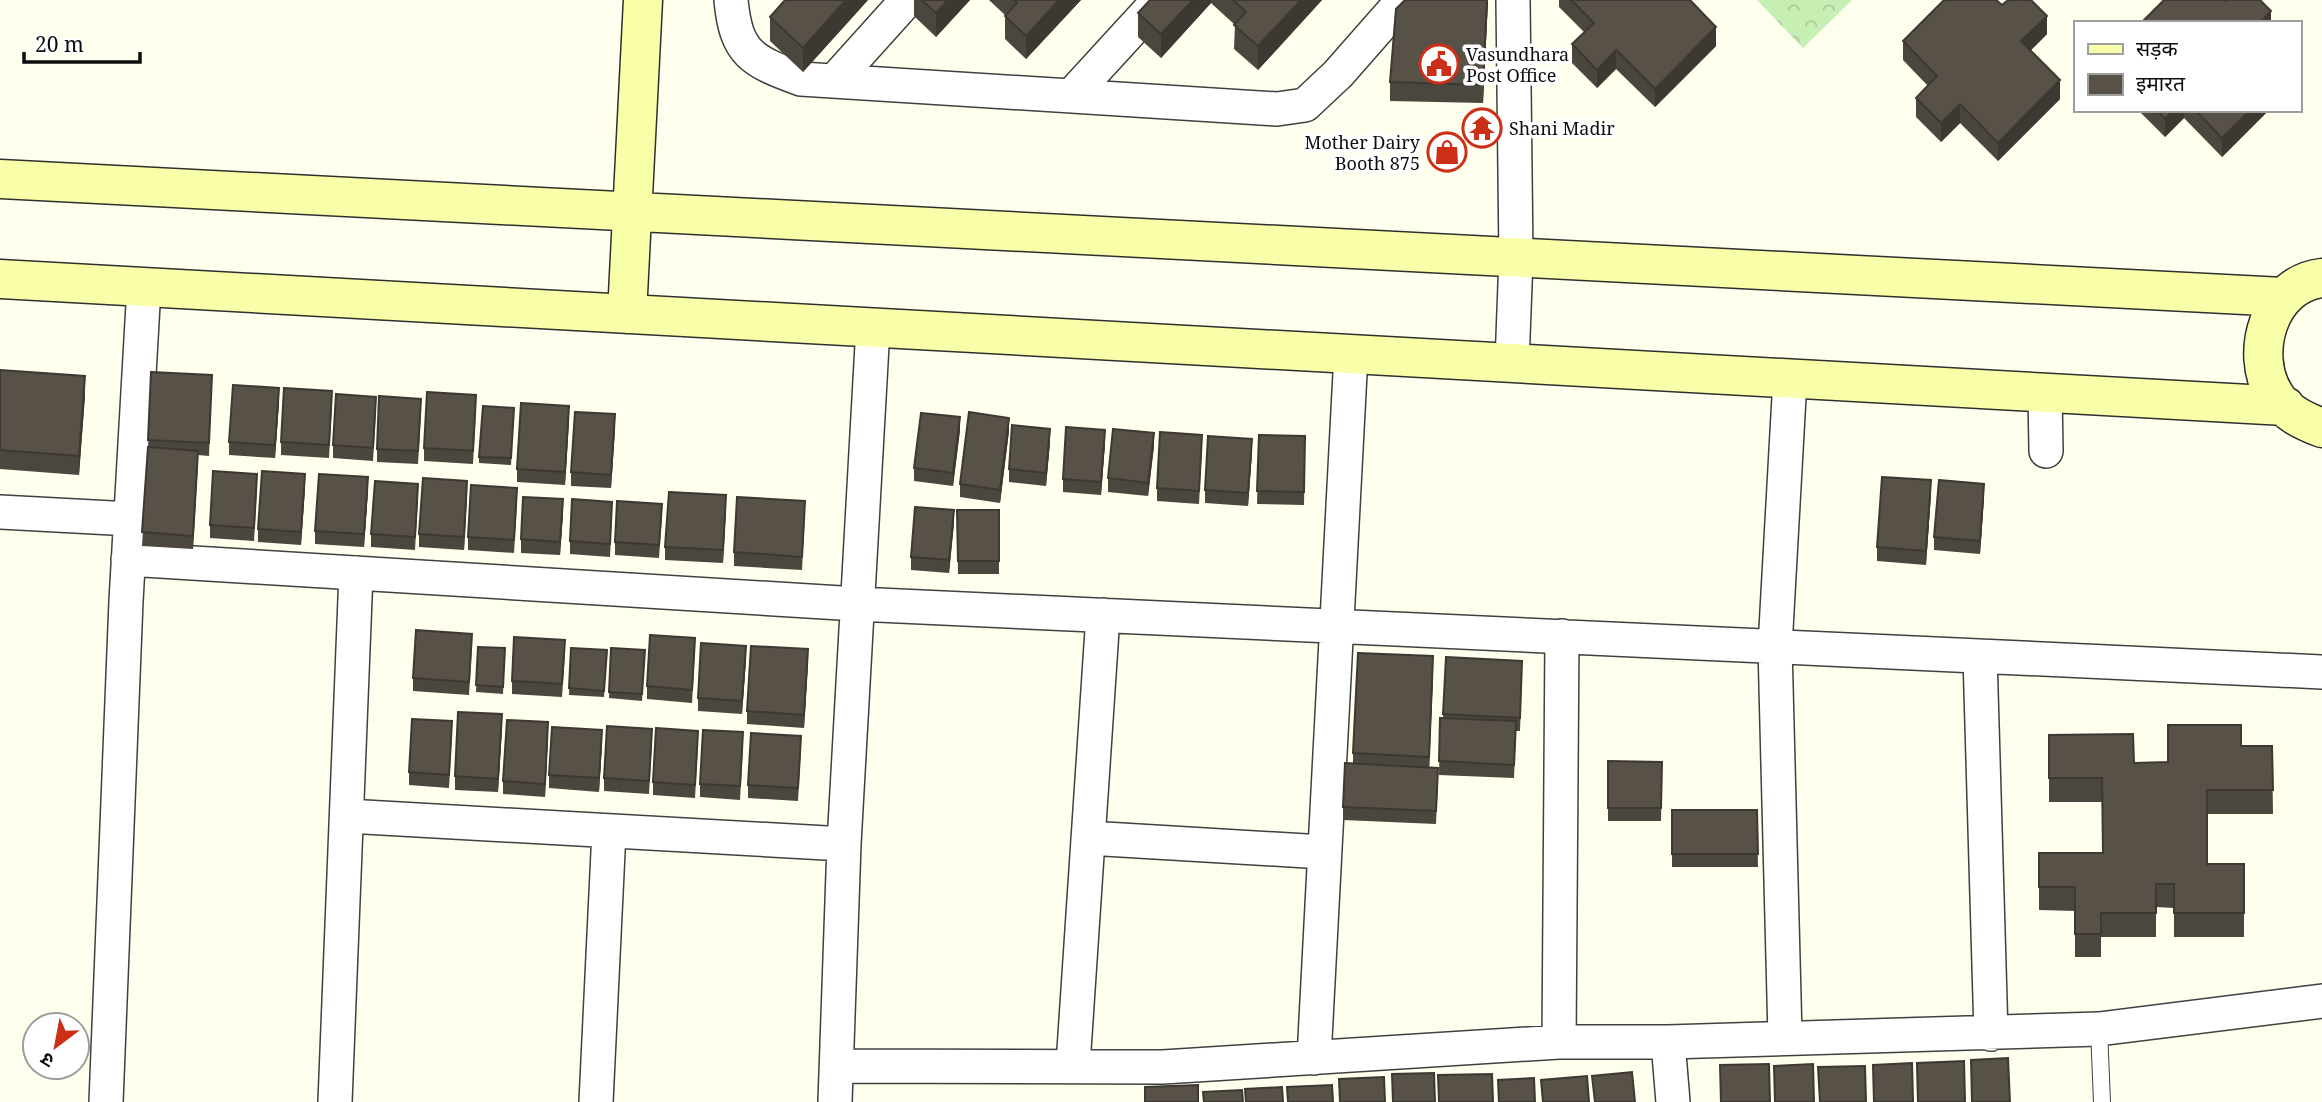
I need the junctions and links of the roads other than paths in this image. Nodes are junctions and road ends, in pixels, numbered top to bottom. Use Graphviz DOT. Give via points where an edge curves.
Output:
graph roads {
  1 [pos="643,0"];
  2 [pos="731,0"];
  3 [pos="907,0"];
  4 [pos="1159,0"];
  5 [pos="1404,0"];
  6 [pos="1513,0"];
  7 [pos="835,80"];
  8 [pos="1072,95"];
  9 [pos="0,179"];
  10 [pos="632,212"];
  11 [pos="1516,258"];
  12 [pos="2322,278"];
  13 [pos="0,279"];
  14 [pos="144,287"];
  15 [pos="2283,297"];
  16 [pos="627,314"];
  17 [pos="873,327"];
  18 [pos="1351,354"];
  19 [pos="1512,363"];
  20 [pos="1790,379"];
  21 [pos="2045,393"];
  22 [pos="2285,406"];
  23 [pos="2322,428"];
  24 [pos="2046,451"];
  25 [pos="0,512"];
  26 [pos="131,519"];
  27 [pos="128,559"];
  28 [pos="356,573"];
  29 [pos="858,604"];
  30 [pos="1103,615"];
  31 [pos="1336,626"];
  32 [pos="1562,636"];
  33 [pos="1775,647"];
  34 [pos="1980,656"];
  35 [pos="2322,672"];
  36 [pos="346,816"];
  37 [pos="609,831"];
  38 [pos="1088,838"];
  39 [pos="845,844"];
  40 [pos="1323,852"];
  41 [pos="2322,1001"];
  42 [pos="2099,1029"];
  43 [pos="1992,1034"];
  44 [pos="1785,1037"];
  45 [pos="1559,1042"];
  46 [pos="1668,1042"];
  47 [pos="1314,1058"];
  48 [pos="1073,1065"];
  49 [pos="837,1066"];
  50 [pos="106,1102"];
  51 [pos="335,1102"];
  52 [pos="596,1102"];
  53 [pos="835,1102"];
  54 [pos="1674,1102"];
  55 [pos="2102,1102"];
  1 -- 10 [label="street"];
  2 -- 7 [label="street" via="734,29 746,50 766,66 801,79"];
  3 -- 7 [label="street"];
  4 -- 8 [label="street"];
  5 -- 8 [label="street" via="1305,105 1278,109"];
  6 -- 11 [label="street"];
  7 -- 8 [label="street"];
  9 -- 10 [label="street"];
  10 -- 11 [label="street"];
  10 -- 16 [label="street"];
  11 -- 15 [label="street"];
  11 -- 19 [label="street"];
  12 -- 15 [label="street"];
  13 -- 14 [label="street"];
  14 -- 16 [label="street"];
  14 -- 26 [label="street"];
  15 -- 22 [label="street" via="2264,331 2262,362 2274,396"];
  16 -- 17 [label="street"];
  17 -- 18 [label="street"];
  17 -- 29 [label="street"];
  18 -- 19 [label="street"];
  18 -- 31 [label="street"];
  19 -- 20 [label="street"];
  20 -- 21 [label="street"];
  20 -- 33 [label="street"];
  21 -- 22 [label="street"];
  21 -- 24 [label="street"];
  22 -- 23 [label="street" via="2296,418"];
  25 -- 26 [label="street"];
  26 -- 27 [label="street"];
  27 -- 28 [label="street"];
  27 -- 50 [label="street"];
  28 -- 29 [label="street"];
  28 -- 36 [label="street"];
  29 -- 30 [label="street"];
  29 -- 39 [label="street"];
  30 -- 31 [label="street"];
  30 -- 38 [label="street"];
  31 -- 32 [label="street"];
  31 -- 40 [label="street"];
  32 -- 33 [label="street"];
  32 -- 45 [label="street"];
  33 -- 34 [label="street"];
  33 -- 44 [label="street"];
  34 -- 35 [label="street"];
  34 -- 43 [label="street"];
  36 -- 37 [label="street"];
  36 -- 51 [label="street"];
  37 -- 39 [label="street"];
  37 -- 52 [label="street"];
  38 -- 40 [label="street"];
  38 -- 48 [label="street"];
  39 -- 49 [label="street"];
  40 -- 47 [label="street"];
  41 -- 42 [label="street"];
  42 -- 43 [label="street"];
  42 -- 55 [label="lane"];
  43 -- 44 [label="street"];
  44 -- 46 [label="street"];
  45 -- 46 [label="street"];
  45 -- 47 [label="street"];
  46 -- 54 [label="street"];
  47 -- 48 [label="street" via="1163,1067"];
  48 -- 49 [label="street"];
  49 -- 53 [label="street"];
}
